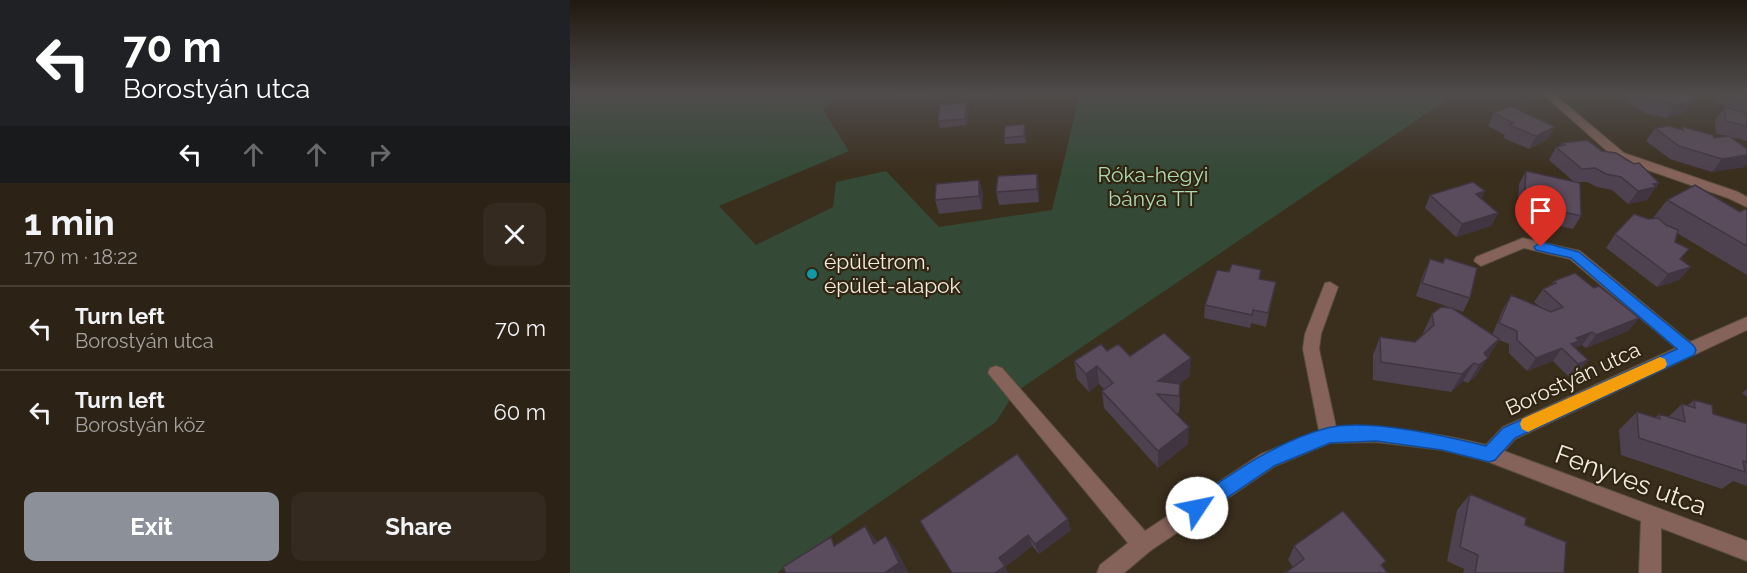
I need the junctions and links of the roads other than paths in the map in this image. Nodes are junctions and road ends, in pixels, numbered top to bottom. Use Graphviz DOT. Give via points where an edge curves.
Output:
graph roads {
  1 [pos="1579,121"];
  2 [pos="1747,203"];
  3 [pos="1481,261"];
  4 [pos="1330,287"];
  5 [pos="1747,323"];
  6 [pos="1689,350"];
  7 [pos="996,373"];
  8 [pos="1329,435"];
  9 [pos="1489,454"];
  10 [pos="1651,516"];
  11 [pos="1143,544"];
  12 [pos="1747,550"];
  13 [pos="1108,573"];
  14 [pos="1650,573"];
  1 -- 2 [label="street" via="1620,156"];
  3 -- 6 [label="street" via="1523,243 1575,255"];
  4 -- 8 [label="street" via="1311,349"];
  5 -- 6 [label="street, Borostyán utca"];
  6 -- 9 [label="street, Borostyán utca" via="1509,433"];
  7 -- 11 [label="street"];
  8 -- 9 [label="street, Fenyves utca" via="1376,434 1442,442"];
  8 -- 11 [label="street, Fenyves utca" via="1268,460"];
  9 -- 10 [label="street, Fenyves utca"];
  10 -- 12 [label="street, Fenyves utca"];
  10 -- 14 [label="street"];
  11 -- 13 [label="street, Fenyves utca"];
}
